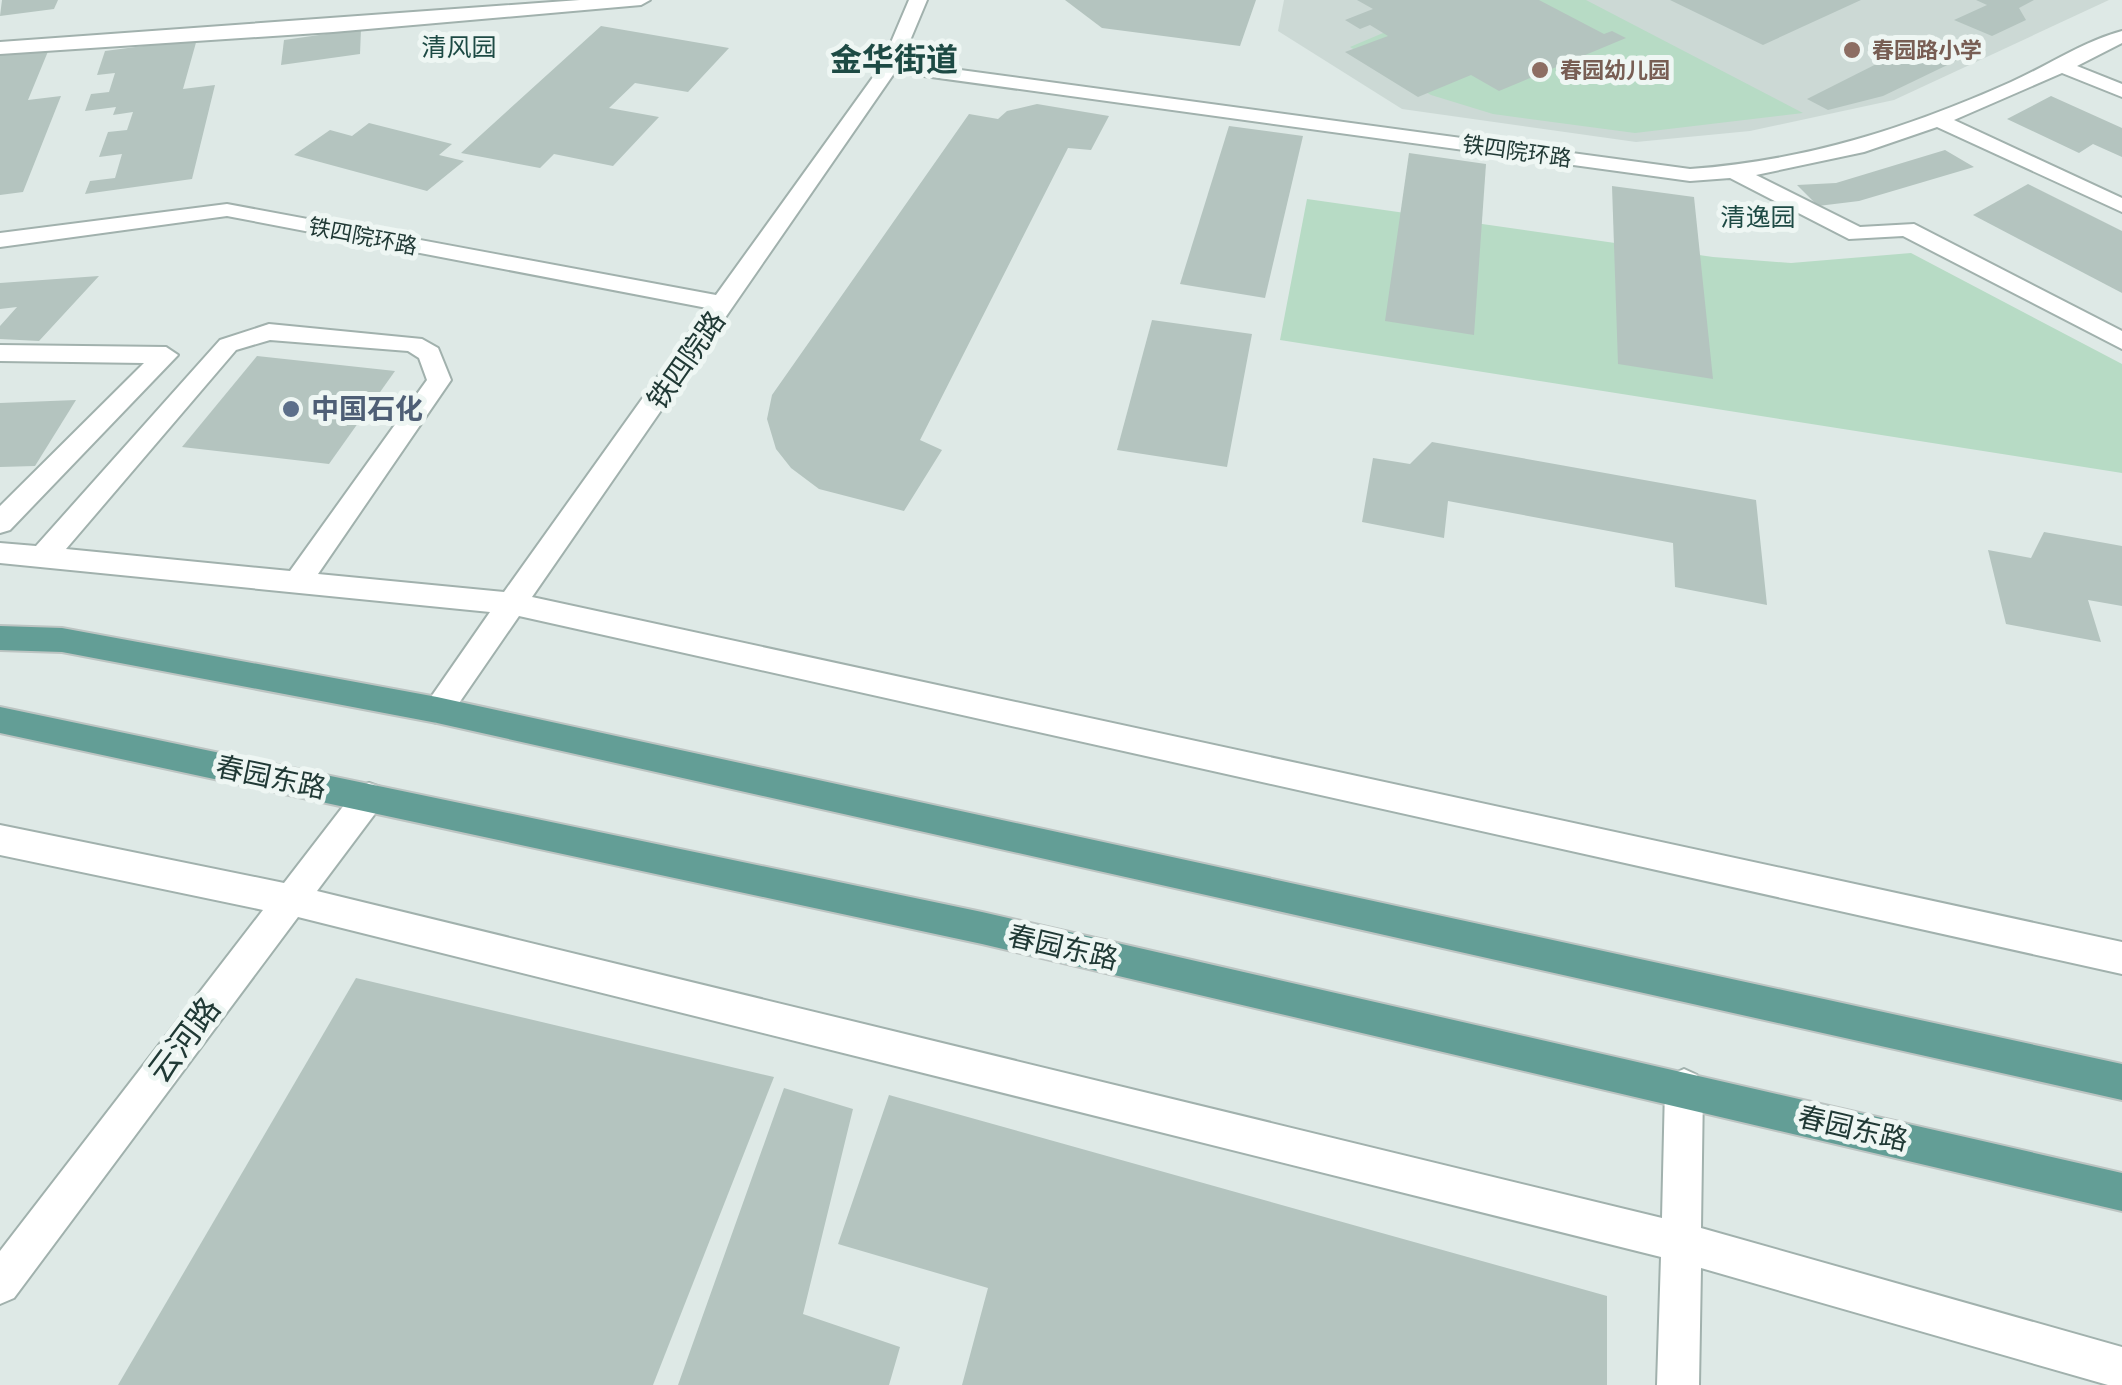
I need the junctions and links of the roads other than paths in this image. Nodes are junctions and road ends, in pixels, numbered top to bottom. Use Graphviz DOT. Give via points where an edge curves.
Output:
graph roads {
  1 [pos="640,0"];
  2 [pos="918,0"];
  3 [pos="2122,36"];
  4 [pos="0,48"];
  5 [pos="890,66"];
  6 [pos="2062,66"];
  7 [pos="2122,91"];
  8 [pos="1934,118"];
  9 [pos="1737,174"];
  10 [pos="2122,206"];
  11 [pos="0,240"];
  12 [pos="724,304"];
  13 [pos="2122,341"];
  14 [pos="0,353"];
  15 [pos="0,523"];
  16 [pos="0,553"];
  17 [pos="42,558"];
  18 [pos="297,583"];
  19 [pos="515,604"];
  20 [pos="0,638"];
  21 [pos="438,710"];
  22 [pos="0,720"];
  23 [pos="369,797"];
  24 [pos="0,840"];
  25 [pos="290,900"];
  26 [pos="2122,958"];
  27 [pos="2122,1082"];
  28 [pos="1684,1088"];
  29 [pos="2122,1192"];
  30 [pos="1680,1242"];
  31 [pos="0,1284"];
  32 [pos="2122,1368"];
  33 [pos="1678,1385"];
  1 -- 4 [label="street"];
  2 -- 5 [label="street, 铁四院路"];
  3 -- 6 [label="street, 铁四院环路"];
  5 -- 9 [label="street, 铁四院环路" via="1690,174"];
  5 -- 12 [label="street, 铁四院路"];
  6 -- 7 [label="street"];
  6 -- 8 [label="street, 铁四院环路"];
  8 -- 9 [label="street, 铁四院环路" via="1845,151"];
  8 -- 10 [label="street"];
  9 -- 13 [label="street" via="1856,234 1906,229"];
  11 -- 12 [label="street, 铁四院环路" via="227,210"];
  12 -- 19 [label="street, 铁四院路"];
  14 -- 15 [label="street" via="166,355"];
  16 -- 17 [label="street"];
  17 -- 18 [label="street"];
  17 -- 18 [label="street" via="228,345 269,332 414,344 430,354 439,380"];
  18 -- 19 [label="street"];
  19 -- 21 [label="street, 铁四院路"];
  19 -- 26 [label="street"];
  20 -- 21 [label="main road" via="62,640"];
  21 -- 27 [label="main road"];
  22 -- 23 [label="main road, 春园东路"];
  23 -- 25 [label="street, 云河路"];
  23 -- 28 [label="main road, 春园东路"];
  24 -- 25 [label="street"];
  25 -- 30 [label="street"];
  25 -- 31 [label="street, 云河路"];
  28 -- 29 [label="main road, 春园东路"];
  28 -- 30 [label="street"];
  30 -- 32 [label="street"];
  30 -- 33 [label="street"];
}
